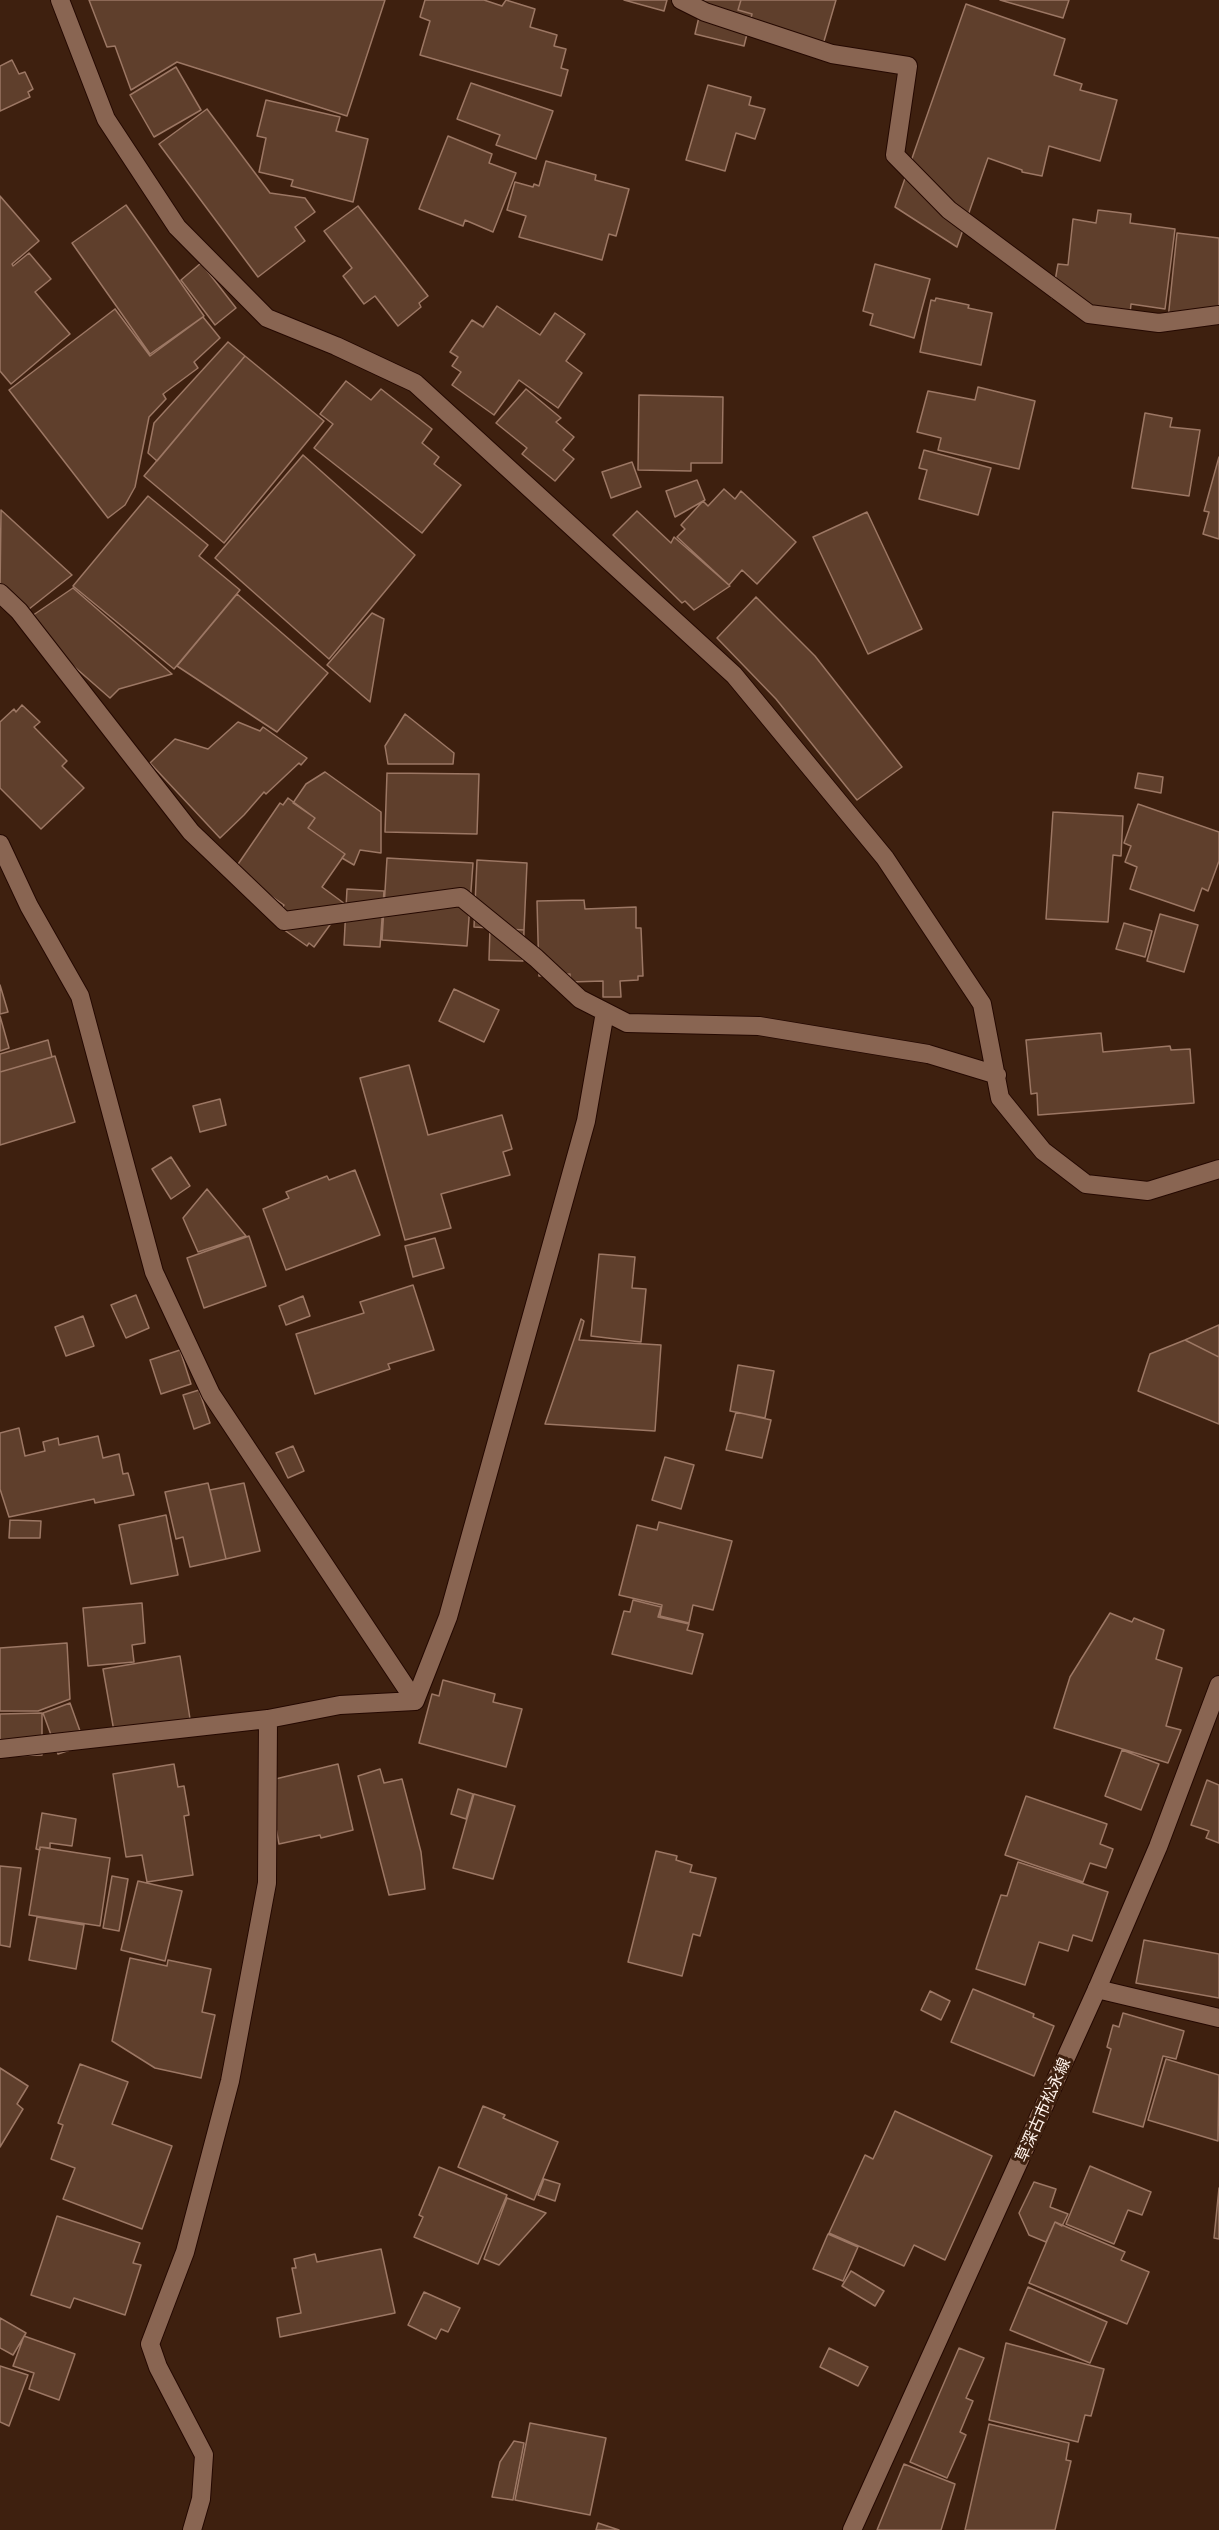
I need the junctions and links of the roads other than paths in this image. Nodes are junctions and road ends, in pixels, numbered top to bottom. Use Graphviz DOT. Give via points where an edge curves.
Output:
graph roads {
  1 [pos="60,0"];
  2 [pos="681,0"];
  3 [pos="1219,315"];
  4 [pos="0,593"];
  5 [pos="0,844"];
  6 [pos="605,1012"];
  7 [pos="997,1076"];
  8 [pos="1219,1169"];
  9 [pos="1219,1685"];
  10 [pos="415,1701"];
  11 [pos="268,1719"];
  12 [pos="0,1749"];
  13 [pos="1098,1989"];
  14 [pos="1219,2018"];
  15 [pos="192,2530"];
  16 [pos="852,2530"];
  1 -- 7 [label="street" via="106,119 177,227 267,318 415,383 734,675 885,858 982,1004"];
  2 -- 3 [label="street" via="705,12 831,54 908,66 895,155 950,210 1089,314 1159,322"];
  4 -- 6 [label="street" via="19,611 191,832 284,921 462,897 579,999"];
  5 -- 10 [label="street" via="29,906 80,996 154,1272 211,1394"];
  6 -- 7 [label="street" via="627,1023 782,1029 928,1054"];
  6 -- 10 [label="street" via="580,1144 448,1617"];
  7 -- 8 [label="street" via="1000,1098 1007,1107 1043,1150 1086,1184 1148,1191"];
  9 -- 13 [label="street, 草深古市松永線" via="1158,1847"];
  10 -- 11 [label="street" via="340,1705"];
  11 -- 12 [label="street"];
  11 -- 15 [label="street" via="267,1883 230,2081 185,2252 150,2344 204,2455 201,2499"];
  13 -- 14 [label="street"];
  13 -- 16 [label="street, 草深古市松永線"];
}
